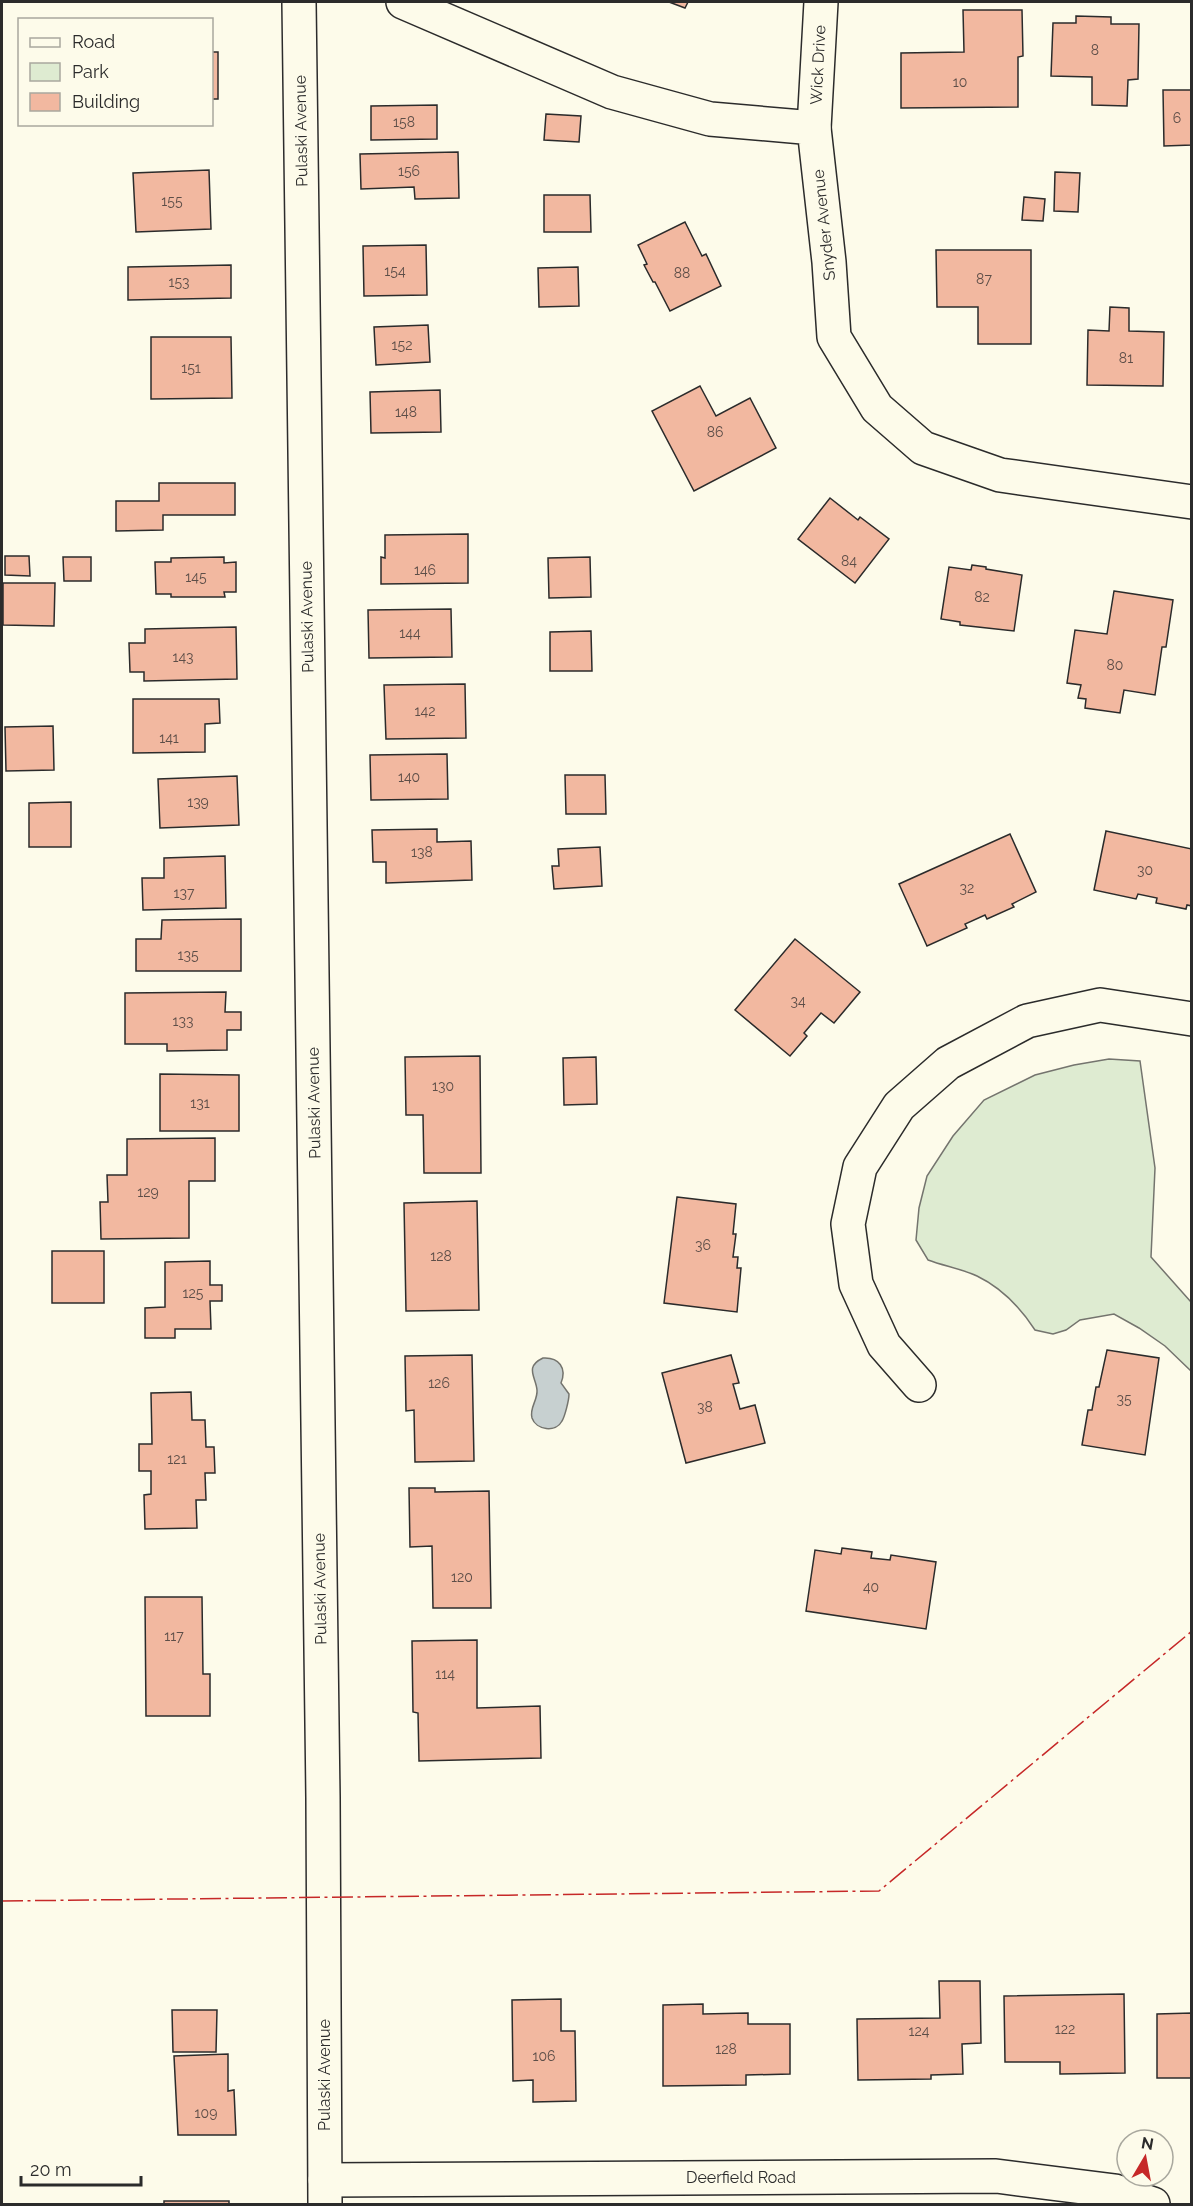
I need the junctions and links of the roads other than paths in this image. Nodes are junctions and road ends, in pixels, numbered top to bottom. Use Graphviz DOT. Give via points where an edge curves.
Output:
graph roads {
  1 [pos="299,2"];
  2 [pos="403,2"];
  3 [pos="821,2"];
  4 [pos="814,128"];
  5 [pos="1191,502"];
  6 [pos="1191,1019"];
  7 [pos="919,1385"];
  8 [pos="325,2192"];
  9 [pos="1153,2205"];
  1 -- 8 [label="street, Pulaski Avenue"];
  2 -- 4 [label="street" via="612,92 710,119"];
  3 -- 4 [label="street, Wick Drive"];
  4 -- 5 [label="street, Snyder Avenue" via="834,337 877,408 922,448 1000,475"];
  6 -- 7 [label="street" via="1100,1005 1027,1021 948,1063 899,1106 860,1167 848,1224 856,1284 884,1345"];
  8 -- 9 [label="street, Deerfield Road" via="996,2176 1115,2191"];
}
